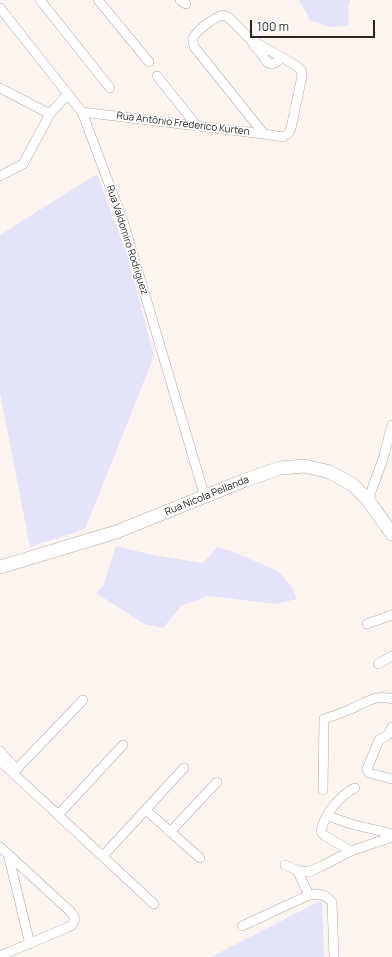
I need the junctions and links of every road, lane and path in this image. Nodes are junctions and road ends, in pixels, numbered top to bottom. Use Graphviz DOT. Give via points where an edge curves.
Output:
graph roads {
  1 [pos="53,0"];
  2 [pos="98,0"];
  3 [pos="43,3"];
  4 [pos="0,8"];
  5 [pos="149,62"];
  6 [pos="157,76"];
  7 [pos="0,88"];
  8 [pos="110,88"];
  9 [pos="69,95"];
  10 [pos="82,112"];
  11 [pos="50,114"];
  12 [pos="198,126"];
  13 [pos="264,134"];
  14 [pos="0,176"];
  15 [pos="392,425"];
  16 [pos="205,497"];
  17 [pos="368,500"];
  18 [pos="391,528"];
  19 [pos="0,567"];
  20 [pos="392,615"];
  21 [pos="367,624"];
  22 [pos="392,656"];
  23 [pos="378,664"];
  24 [pos="392,699"];
  25 [pos="83,700"];
  26 [pos="392,726"];
  27 [pos="123,745"];
  28 [pos="0,751"];
  29 [pos="0,761"];
  30 [pos="184,768"];
  31 [pos="14,771"];
  32 [pos="392,779"];
  33 [pos="217,782"];
  34 [pos="355,788"];
  35 [pos="323,790"];
  36 [pos="146,810"];
  37 [pos="58,815"];
  38 [pos="328,816"];
  39 [pos="170,832"];
  40 [pos="392,835"];
  41 [pos="0,847"];
  42 [pos="351,851"];
  43 [pos="8,854"];
  44 [pos="103,856"];
  45 [pos="200,858"];
  46 [pos="285,865"];
  47 [pos="297,870"];
  48 [pos="309,895"];
  49 [pos="154,904"];
  50 [pos="242,926"];
  51 [pos="30,944"];
  52 [pos="0,956"];
  53 [pos="334,957"];
  1 -- 3 [label="street"];
  2 -- 5 [label="street"];
  3 -- 8 [label="street"];
  4 -- 9 [label="street, Rua Valdomiro Rodriguez"];
  6 -- 12 [label="street"];
  7 -- 11 [label="street"];
  9 -- 10 [label="street, Rua Valdomiro Rodriguez"];
  9 -- 11 [label="street"];
  10 -- 12 [label="street, Rua Antônio Frederico Kurten"];
  10 -- 16 [label="street, Rua Valdomiro Rodriguez" via="123,220"];
  11 -- 14 [label="street" via="23,164"];
  12 -- 13 [label="street, Rua Antônio Frederico Kurten"];
  13 -- 13 [label="street, Rua Antônio Frederico Kurten" via="195,48 193,40 197,33 223,15 250,39 301,70 302,76 288,134 283,137"];
  15 -- 17 [label="street"];
  16 -- 17 [label="main road, Rua Nicola Pellanda" via="280,468 305,466 330,472 353,484"];
  16 -- 19 [label="main road, Rua Nicola Pellanda" via="116,532"];
  17 -- 18 [label="main road, Rua Nicola Pellanda"];
  20 -- 21 [label="street"];
  22 -- 23 [label="street"];
  24 -- 35 [label="street" via="372,699 324,719"];
  25 -- 31 [label="street"];
  26 -- 32 [label="street" via="388,735 379,740 367,769 369,773"];
  27 -- 37 [label="street"];
  28 -- 31 [label="street"];
  29 -- 31 [label="street"];
  30 -- 36 [label="street"];
  31 -- 37 [label="street"];
  33 -- 39 [label="street"];
  34 -- 38 [label="street" via="337,802"];
  36 -- 39 [label="street"];
  36 -- 44 [label="street"];
  37 -- 44 [label="street"];
  38 -- 40 [label="street"];
  38 -- 42 [label="street" via="321,832"];
  39 -- 45 [label="street"];
  40 -- 42 [label="street"];
  41 -- 43 [label="street"];
  42 -- 47 [label="street" via="308,872"];
  43 -- 51 [label="street"];
  43 -- 51 [label="street" via="75,917 75,921 69,927"];
  44 -- 49 [label="street"];
  46 -- 47 [label="street"];
  47 -- 48 [label="street"];
  48 -- 50 [label="street"];
  48 -- 53 [label="street" via="318,893 332,902"];
  51 -- 52 [label="street"];
}
